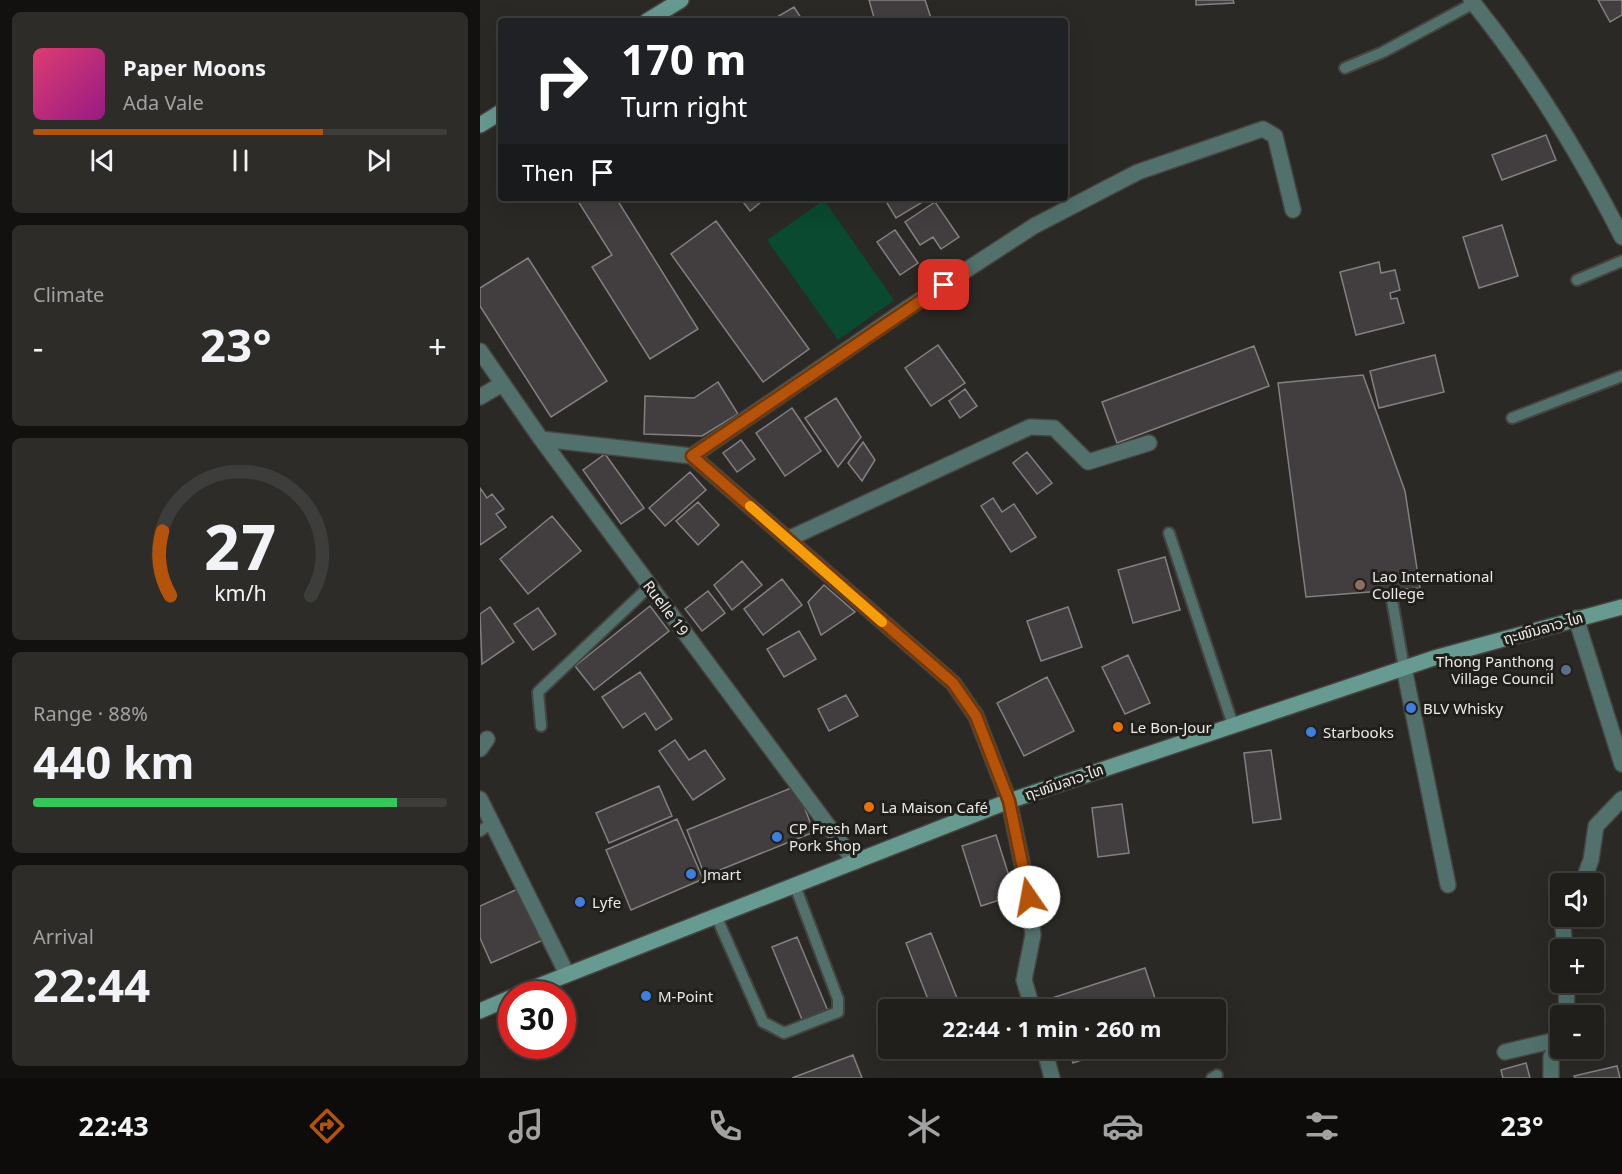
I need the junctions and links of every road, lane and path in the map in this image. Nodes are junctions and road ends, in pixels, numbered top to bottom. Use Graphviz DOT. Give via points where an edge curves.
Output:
graph roads {
  1 [pos="681,0"];
  2 [pos="1472,2"];
  3 [pos="653,18"];
  4 [pos="1345,68"];
  5 [pos="498,114"];
  6 [pos="480,125"];
  7 [pos="1293,210"];
  8 [pos="1622,237"];
  9 [pos="1622,261"];
  10 [pos="1577,280"];
  11 [pos="480,351"];
  12 [pos="1622,376"];
  13 [pos="502,384"];
  14 [pos="480,397"];
  15 [pos="1512,418"];
  16 [pos="541,439"];
  17 [pos="1149,443"];
  18 [pos="692,456"];
  19 [pos="1169,532"];
  20 [pos="788,539"];
  21 [pos="650,586"];
  22 [pos="1392,600"];
  23 [pos="1622,607"];
  24 [pos="1576,618"];
  25 [pos="1404,668"];
  26 [pos="1233,725"];
  27 [pos="541,726"];
  28 [pos="1622,764"];
  29 [pos="480,799"];
  30 [pos="1622,799"];
  31 [pos="1009,801"];
  32 [pos="486,827"];
  33 [pos="855,862"];
  34 [pos="1586,873"];
  35 [pos="1448,885"];
  36 [pos="795,886"];
  37 [pos="717,918"];
  38 [pos="567,974"];
  39 [pos="550,981"];
  40 [pos="1030,999"];
  41 [pos="498,1004"];
  42 [pos="480,1011"];
  43 [pos="1550,1042"];
  44 [pos="1505,1052"];
  45 [pos="1047,1059"];
  46 [pos="1551,1059"];
  47 [pos="1052,1078"];
  48 [pos="1551,1078"];
  1 -- 3 [label="street"];
  2 -- 4 [label="lane" via="1383,52"];
  2 -- 8 [label="street" via="1543,95"];
  5 -- 6 [label="street"];
  7 -- 18 [label="street" via="1275,136 1263,129 1138,172 1034,226"];
  9 -- 10 [label="lane"];
  11 -- 13 [label="street, Ruelle 19"];
  12 -- 15 [label="lane"];
  13 -- 14 [label="street"];
  13 -- 16 [label="street, Ruelle 19"];
  16 -- 18 [label="street"];
  16 -- 21 [label="street, Ruelle 19"];
  17 -- 20 [label="street" via="1088,462 1054,429 1030,427"];
  18 -- 20 [label="street"];
  19 -- 26 [label="lane"];
  20 -- 31 [label="street" via="953,683 976,716"];
  21 -- 27 [label="lane" via="538,692"];
  21 -- 33 [label="street, Ruelle 19"];
  22 -- 25 [label="lane"];
  23 -- 24 [label="street, ຖະໜົນລາວ-ໄທ"];
  24 -- 25 [label="street, ຖະໜົນລາວ-ໄທ"];
  24 -- 28 [label="street"];
  25 -- 26 [label="street, ຖະໜົນລາວ-ໄທ"];
  25 -- 35 [label="street"];
  26 -- 31 [label="street, ຖະໜົນລາວ-ໄທ"];
  29 -- 32 [label="street"];
  30 -- 34 [label="street" via="1596,826"];
  31 -- 33 [label="street, ຖະໜົນລາວ-ໄທ"];
  31 -- 40 [label="street" via="1033,935 1024,980"];
  32 -- 38 [label="street"];
  33 -- 36 [label="street, ຖະໜົນລາວ-ໄທ"];
  36 -- 37 [label="street, ຖະໜົນລາວ-ໄທ"];
  36 -- 37 [label="lane" via="838,999 838,1012 819,1021 784,1032 763,1022"];
  37 -- 38 [label="street, ຖະໜົນລາວ-ໄທ"];
  38 -- 39 [label="street, ຖະໜົນລາວ-ໄທ"];
  41 -- 42 [label="street"];
  43 -- 44 [label="street"];
  45 -- 47 [label="street"];
  46 -- 48 [label="street"];
}
